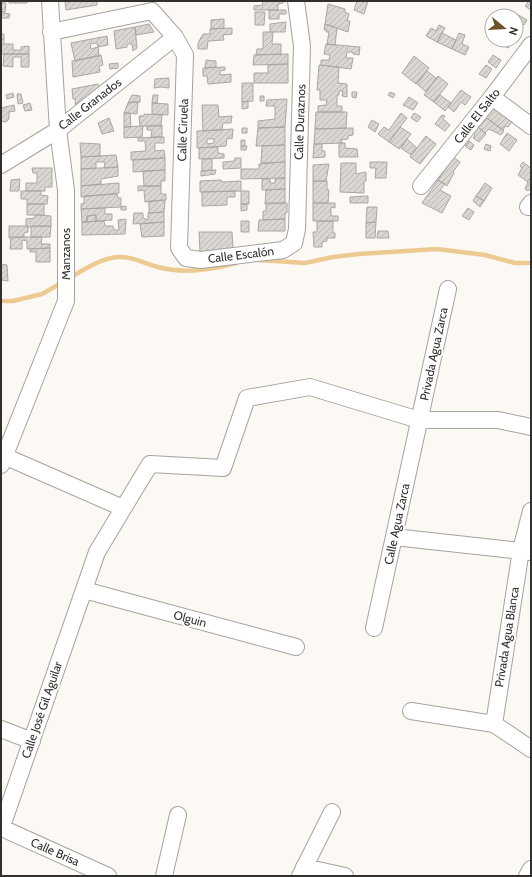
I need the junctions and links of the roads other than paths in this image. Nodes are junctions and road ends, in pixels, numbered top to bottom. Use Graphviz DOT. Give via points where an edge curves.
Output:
graph roads {
  1 [pos="50,1"];
  2 [pos="296,1"];
  3 [pos="156,6"];
  4 [pos="51,32"];
  5 [pos="175,37"];
  6 [pos="531,45"];
  7 [pos="492,97"];
  8 [pos="531,126"];
  9 [pos="58,130"];
  10 [pos="1,164"];
  11 [pos="421,186"];
  12 [pos="294,243"];
  13 [pos="186,258"];
  14 [pos="448,289"];
  15 [pos="420,420"];
  16 [pos="531,427"];
  17 [pos="2,460"];
  18 [pos="124,508"];
  19 [pos="531,511"];
  20 [pos="394,537"];
  21 [pos="526,551"];
  22 [pos="84,590"];
  23 [pos="374,628"];
  24 [pos="296,647"];
  25 [pos="411,711"];
  26 [pos="494,724"];
  27 [pos="1,729"];
  28 [pos="32,741"];
  29 [pos="531,749"];
  30 [pos="332,812"];
  31 [pos="178,815"];
  32 [pos="1,828"];
  33 [pos="531,869"];
  34 [pos="302,871"];
  35 [pos="108,876"];
  36 [pos="164,876"];
  37 [pos="345,876"];
  38 [pos="527,876"];
  1 -- 4 [label="street, Manzanos"];
  2 -- 12 [label="street, Calle Duraznos" via="302,46 297,229"];
  3 -- 4 [label="street"];
  3 -- 5 [label="street, Calle Ciruela"];
  4 -- 9 [label="street, Manzanos"];
  5 -- 9 [label="street, Calle Granados"];
  5 -- 13 [label="street, Calle Ciruela" via="185,55 179,248"];
  6 -- 7 [label="street, Calle El Salto"];
  7 -- 8 [label="street"];
  7 -- 11 [label="street, Calle El Salto"];
  9 -- 10 [label="street, Calle Granados"];
  9 -- 17 [label="street, Manzanos" via="66,190 66,300"];
  12 -- 13 [label="street, Calle Escalón" via="283,250 201,260"];
  14 -- 15 [label="street, Privada Agua Zarca"];
  15 -- 16 [label="street" via="498,420"];
  15 -- 18 [label="street, Calle José Gil Aguilar" via="310,387 247,398 223,468 150,464"];
  15 -- 20 [label="street, Calle Agua Zarca"];
  17 -- 18 [label="street"];
  18 -- 22 [label="street, Calle José Gil Aguilar" via="97,552"];
  19 -- 21 [label="street, Privada Agua Blanca"];
  20 -- 21 [label="street"];
  20 -- 23 [label="street, Calle Agua Zarca"];
  21 -- 26 [label="street, Privada Agua Blanca"];
  22 -- 24 [label="street, Olguin"];
  22 -- 28 [label="street, Calle José Gil Aguilar"];
  25 -- 26 [label="street"];
  26 -- 29 [label="street"];
  27 -- 28 [label="street"];
  28 -- 32 [label="street, Calle José Gil Aguilar"];
  30 -- 34 [label="street"];
  31 -- 36 [label="street"];
  32 -- 35 [label="street, Calle Brisa"];
  33 -- 38 [label="street"];
  34 -- 37 [label="street"];
}
